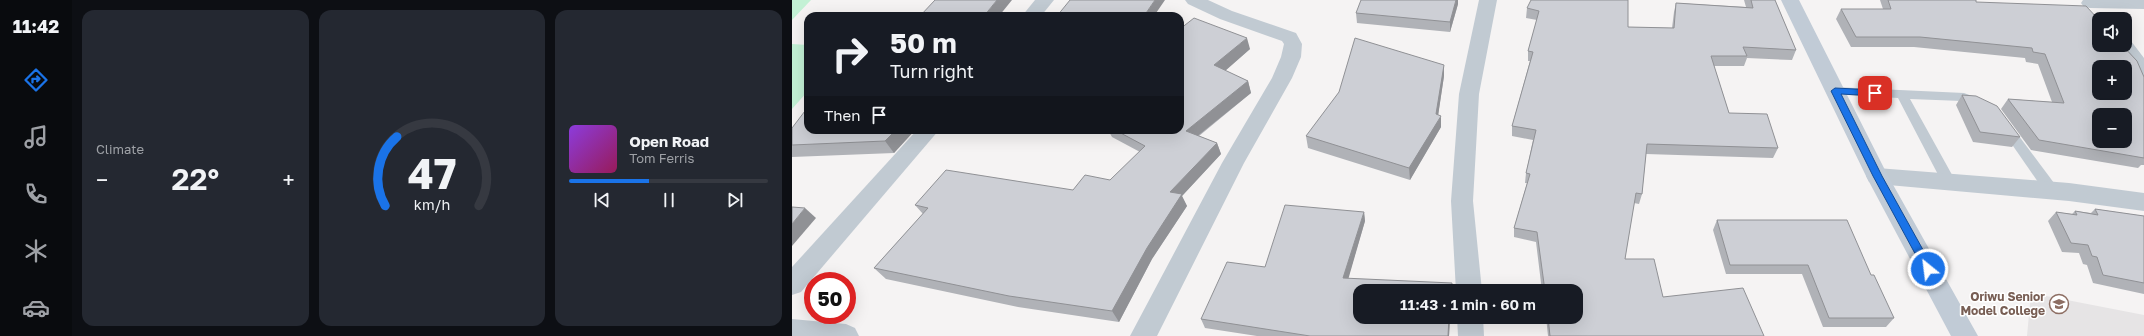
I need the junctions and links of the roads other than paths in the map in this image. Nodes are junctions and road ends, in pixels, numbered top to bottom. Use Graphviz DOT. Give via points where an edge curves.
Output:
graph roads {
  1 [pos="1045,0"];
  2 [pos="1194,0"];
  3 [pos="1488,0"];
  4 [pos="1790,0"];
  5 [pos="2089,1"];
  6 [pos="2144,4"];
  7 [pos="1034,12"];
  8 [pos="2098,12"];
  9 [pos="2129,52"];
  10 [pos="2144,71"];
  11 [pos="1835,91"];
  12 [pos="1902,94"];
  13 [pos="1989,108"];
  14 [pos="2000,118"];
  15 [pos="925,134"];
  16 [pos="1877,176"];
  17 [pos="1949,182"];
  18 [pos="2052,191"];
  19 [pos="2144,202"];
  20 [pos="792,284"];
  21 [pos="1468,284"];
  22 [pos="1470,324"];
  23 [pos="792,331"];
  24 [pos="846,336"];
  25 [pos="1143,336"];
  26 [pos="1471,336"];
  27 [pos="1965,336"];
  1 -- 7 [label="street"];
  2 -- 25 [label="street" via="1226,15 1289,37 1293,44 1291,57 1282,78 1233,163"];
  3 -- 21 [label="street" via="1469,94 1462,201"];
  4 -- 11 [label="main road"];
  5 -- 6 [label="street"];
  5 -- 8 [label="street"];
  9 -- 10 [label="street"];
  11 -- 12 [label="lane"];
  11 -- 16 [label="main road"];
  12 -- 13 [label="lane" via="1964,97"];
  12 -- 17 [label="lane"];
  14 -- 18 [label="lane"];
  15 -- 20 [label="street"];
  16 -- 17 [label="street"];
  16 -- 27 [label="main road"];
  17 -- 18 [label="street"];
  18 -- 19 [label="street"];
  22 -- 26 [label="street"];
  23 -- 24 [label="street"];
}
